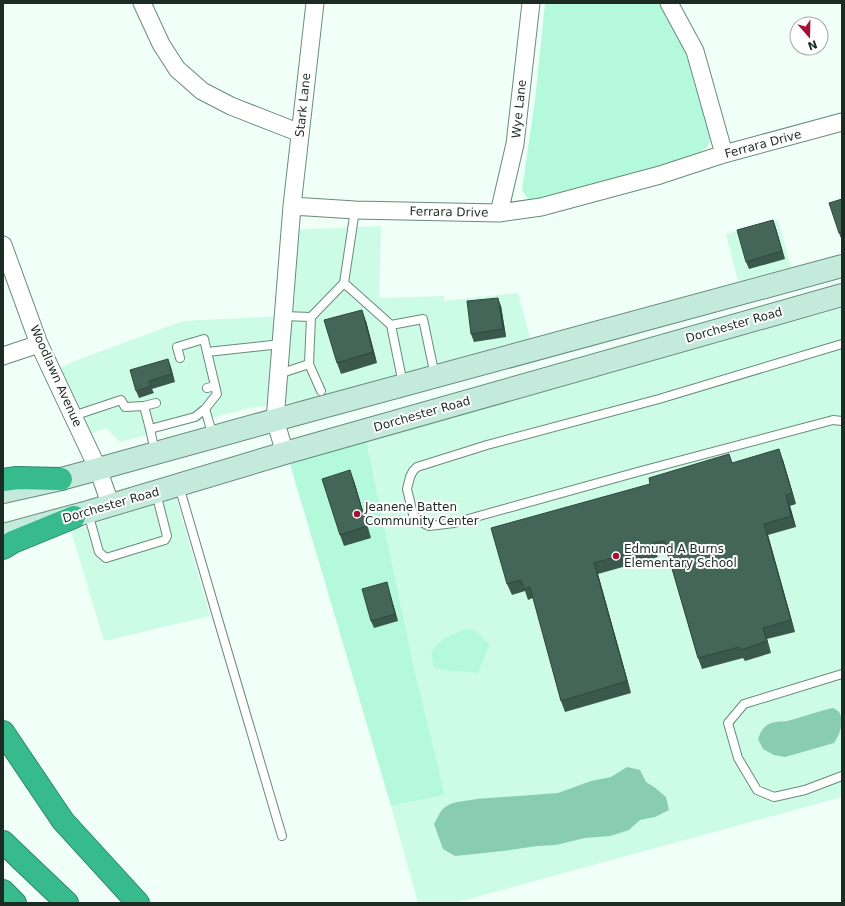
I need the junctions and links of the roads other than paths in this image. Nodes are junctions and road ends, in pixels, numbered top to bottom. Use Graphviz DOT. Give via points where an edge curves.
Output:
graph roads {
  1 [pos="142,3"];
  2 [pos="315,3"];
  3 [pos="531,3"];
  4 [pos="669,3"];
  5 [pos="842,122"];
  6 [pos="300,133"];
  7 [pos="724,154"];
  8 [pos="292,206"];
  9 [pos="355,210"];
  10 [pos="499,213"];
  11 [pos="3,245"];
  12 [pos="842,266"];
  13 [pos="344,283"];
  14 [pos="842,294"];
  15 [pos="283,316"];
  16 [pos="311,317"];
  17 [pos="391,324"];
  18 [pos="39,344"];
  19 [pos="281,344"];
  20 [pos="842,344"];
  21 [pos="207,352"];
  22 [pos="3,356"];
  23 [pos="180,358"];
  24 [pos="309,364"];
  25 [pos="278,374"];
  26 [pos="436,376"];
  27 [pos="404,385"];
  28 [pos="322,392"];
  29 [pos="156,403"];
  30 [pos="144,406"];
  31 [pos="206,409"];
  32 [pos="73,416"];
  33 [pos="275,420"];
  34 [pos="842,421"];
  35 [pos="150,429"];
  36 [pos="214,437"];
  37 [pos="285,453"];
  38 [pos="155,454"];
  39 [pos="98,469"];
  40 [pos="61,479"];
  41 [pos="3,480"];
  42 [pos="179,485"];
  43 [pos="3,492"];
  44 [pos="156,492"];
  45 [pos="111,506"];
  46 [pos="81,515"];
  47 [pos="3,535"];
  48 [pos="3,548"];
  49 [pos="842,674"];
  50 [pos="3,732"];
  51 [pos="842,776"];
  52 [pos="282,836"];
  53 [pos="3,842"];
  54 [pos="3,891"];
  55 [pos="15,903"];
  56 [pos="67,903"];
  57 [pos="138,903"];
  1 -- 6 [label="street" via="161,44 177,69 202,91 231,106"];
  2 -- 6 [label="street, Stark Lane"];
  3 -- 10 [label="street, Wye Lane" via="515,144"];
  4 -- 7 [label="street" via="695,52"];
  5 -- 7 [label="street, Ferrara Drive"];
  6 -- 8 [label="street, Stark Lane"];
  7 -- 10 [label="street, Ferrara Drive" via="660,175 542,207"];
  8 -- 9 [label="street, Ferrara Drive"];
  8 -- 15 [label="street"];
  9 -- 10 [label="street, Ferrara Drive"];
  9 -- 13 [label="lane"];
  11 -- 18 [label="street, Woodlawn Avenue"];
  12 -- 26 [label="main road"];
  13 -- 16 [label="lane"];
  13 -- 17 [label="lane"];
  14 -- 37 [label="main road, Dorchester Road"];
  15 -- 16 [label="lane"];
  15 -- 19 [label="street"];
  16 -- 24 [label="lane"];
  17 -- 26 [label="lane" via="423,319"];
  17 -- 27 [label="lane"];
  18 -- 22 [label="street"];
  18 -- 32 [label="street, Woodlawn Avenue"];
  19 -- 21 [label="lane"];
  19 -- 25 [label="street"];
  20 -- 34 [label="lane" via="417,467 410,477 407,489 413,514 419,521 429,526 454,523 833,420"];
  21 -- 23 [label="lane" via="204,339 178,347"];
  21 -- 31 [label="lane" via="211,387 218,394"];
  24 -- 25 [label="lane"];
  24 -- 28 [label="lane"];
  25 -- 33 [label="street"];
  26 -- 27 [label="main road"];
  27 -- 33 [label="main road"];
  29 -- 30 [label="lane"];
  30 -- 32 [label="lane" via="125,407 121,400"];
  30 -- 35 [label="lane"];
  31 -- 35 [label="lane"];
  31 -- 36 [label="lane"];
  32 -- 39 [label="street, Woodlawn Avenue"];
  33 -- 36 [label="main road"];
  33 -- 37 [label="street"];
  35 -- 38 [label="lane"];
  36 -- 38 [label="main road"];
  37 -- 42 [label="main road, Dorchester Road"];
  38 -- 39 [label="main road"];
  39 -- 40 [label="main road"];
  39 -- 45 [label="street, Woodlawn Avenue"];
  40 -- 41 [label="highway"];
  40 -- 43 [label="main road"];
  42 -- 44 [label="main road, Dorchester Road"];
  42 -- 52 [label="lane"];
  44 -- 45 [label="main road, Dorchester Road"];
  44 -- 46 [label="lane" via="167,536 165,540 106,558 99,552"];
  45 -- 46 [label="main road, Dorchester Road"];
  46 -- 47 [label="main road, Dorchester Road"];
  46 -- 48 [label="highway"];
  49 -- 51 [label="lane" via="744,704 728,723 738,758 757,790 774,797 806,790"];
  50 -- 57 [label="highway" via="63,821"];
  53 -- 56 [label="highway"];
  54 -- 55 [label="highway"];
}
